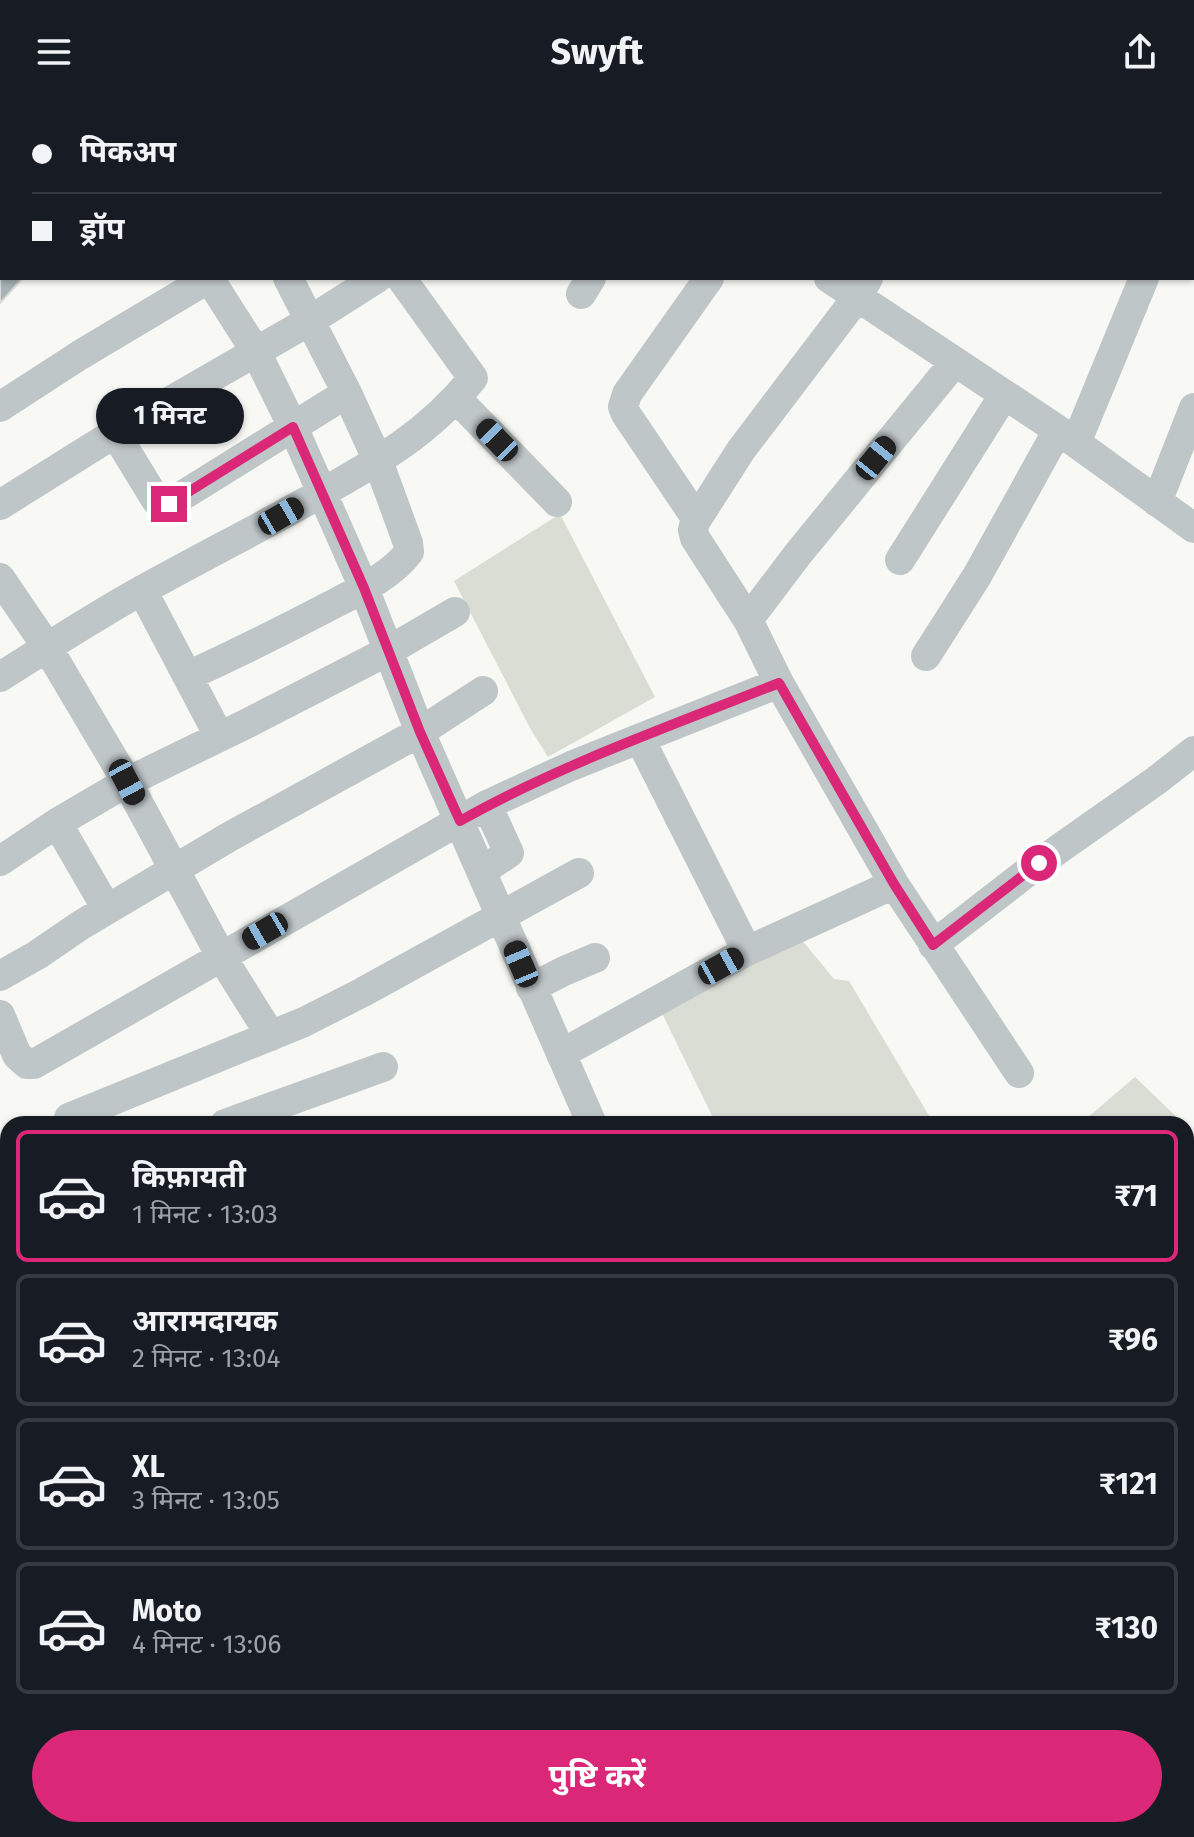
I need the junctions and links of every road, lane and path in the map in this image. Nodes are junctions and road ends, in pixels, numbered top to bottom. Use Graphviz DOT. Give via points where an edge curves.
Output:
graph roads {
  1 [pos="206,280"];
  2 [pos="210,280"];
  3 [pos="289,280"];
  4 [pos="374,280"];
  5 [pos="402,280"];
  6 [pos="708,280"];
  7 [pos="837,280"];
  8 [pos="1143,280"];
  9 [pos="863,287"];
  10 [pos="311,320"];
  11 [pos="256,352"];
  12 [pos="954,363"];
  13 [pos="347,393"];
  14 [pos="1004,395"];
  15 [pos="456,398"];
  16 [pos="0,407"];
  17 [pos="1194,408"];
  18 [pos="293,427"];
  19 [pos="115,433"];
  20 [pos="1067,437"];
  21 [pos="378,461"];
  22 [pos="322,493"];
  23 [pos="557,502"];
  24 [pos="1157,502"];
  25 [pos="0,505"];
  26 [pos="696,518"];
  27 [pos="1194,528"];
  28 [pos="900,560"];
  29 [pos="2,585"];
  30 [pos="364,588"];
  31 [pos="142,590"];
  32 [pos="455,612"];
  33 [pos="748,620"];
  34 [pos="47,647"];
  35 [pos="388,651"];
  36 [pos="926,656"];
  37 [pos="188,676"];
  38 [pos="0,677"];
  39 [pos="779,683"];
  40 [pos="483,691"];
  41 [pos="420,732"];
  42 [pos="219,736"];
  43 [pos="640,739"];
  44 [pos="1194,751"];
  45 [pos="127,782"];
  46 [pos="487,805"];
  47 [pos="460,821"];
  48 [pos="57,823"];
  49 [pos="0,861"];
  50 [pos="176,869"];
  51 [pos="482,871"];
  52 [pos="579,873"];
  53 [pos="894,884"];
  54 [pos="107,909"];
  55 [pos="501,916"];
  56 [pos="933,945"];
  57 [pos="747,951"];
  58 [pos="221,956"];
  59 [pos="595,958"];
  60 [pos="0,976"];
  61 [pos="531,988"];
  62 [pos="0,1015"];
  63 [pos="271,1036"];
  64 [pos="561,1054"];
  65 [pos="383,1067"];
  66 [pos="1019,1073"];
  67 [pos="74,1116"];
  68 [pos="247,1116"];
  69 [pos="588,1116"];
  1 -- 16 [label="street"];
  2 -- 11 [label="street"];
  3 -- 10 [label="street"];
  4 -- 10 [label="street"];
  5 -- 15 [label="street" via="473,378"];
  6 -- 26 [label="street" via="623,407"];
  7 -- 9 [label="street"];
  8 -- 20 [label="street"];
  9 -- 12 [label="street"];
  9 -- 26 [label="street"];
  10 -- 11 [label="street"];
  10 -- 13 [label="street"];
  11 -- 18 [label="street"];
  11 -- 19 [label="street"];
  12 -- 14 [label="street"];
  12 -- 33 [label="street"];
  13 -- 18 [label="street"];
  13 -- 21 [label="street"];
  14 -- 20 [label="street"];
  14 -- 28 [label="street"];
  15 -- 21 [label="street" via="427,427"];
  15 -- 23 [label="street"];
  17 -- 24 [label="street"];
  18 -- 19 [label="street" via="169,504 156,500"];
  18 -- 22 [label="street"];
  19 -- 25 [label="street"];
  20 -- 24 [label="street"];
  20 -- 36 [label="street"];
  21 -- 22 [label="street"];
  21 -- 30 [label="street" via="409,552"];
  22 -- 30 [label="street"];
  22 -- 31 [label="street"];
  24 -- 27 [label="street"];
  26 -- 33 [label="street" via="695,538"];
  29 -- 34 [label="street"];
  30 -- 35 [label="street"];
  30 -- 37 [label="street"];
  31 -- 34 [label="street"];
  31 -- 37 [label="street"];
  32 -- 35 [label="street"];
  33 -- 39 [label="street"];
  34 -- 38 [label="street"];
  34 -- 45 [label="street"];
  35 -- 41 [label="street"];
  35 -- 42 [label="street"];
  37 -- 42 [label="street"];
  39 -- 43 [label="street"];
  39 -- 53 [label="street"];
  40 -- 41 [label="street"];
  41 -- 47 [label="street"];
  41 -- 50 [label="street"];
  42 -- 45 [label="street"];
  43 -- 46 [label="street"];
  43 -- 57 [label="street"];
  44 -- 56 [label="street"];
  45 -- 48 [label="street"];
  45 -- 50 [label="street"];
  46 -- 47 [label="street"];
  46 -- 51 [label="street" via="509,853"];
  47 -- 51 [label="street"];
  47 -- 58 [label="street"];
  48 -- 49 [label="street"];
  48 -- 54 [label="street"];
  50 -- 54 [label="street"];
  50 -- 58 [label="street"];
  51 -- 55 [label="street"];
  52 -- 55 [label="street"];
  53 -- 56 [label="street"];
  53 -- 57 [label="street"];
  54 -- 60 [label="street"];
  55 -- 61 [label="street"];
  55 -- 63 [label="street"];
  56 -- 66 [label="street"];
  57 -- 64 [label="street"];
  58 -- 62 [label="street" via="34,1064 17,1055"];
  58 -- 63 [label="street"];
  59 -- 61 [label="street"];
  61 -- 64 [label="street"];
  63 -- 67 [label="street"];
  64 -- 69 [label="street"];
  65 -- 68 [label="street"];
}
